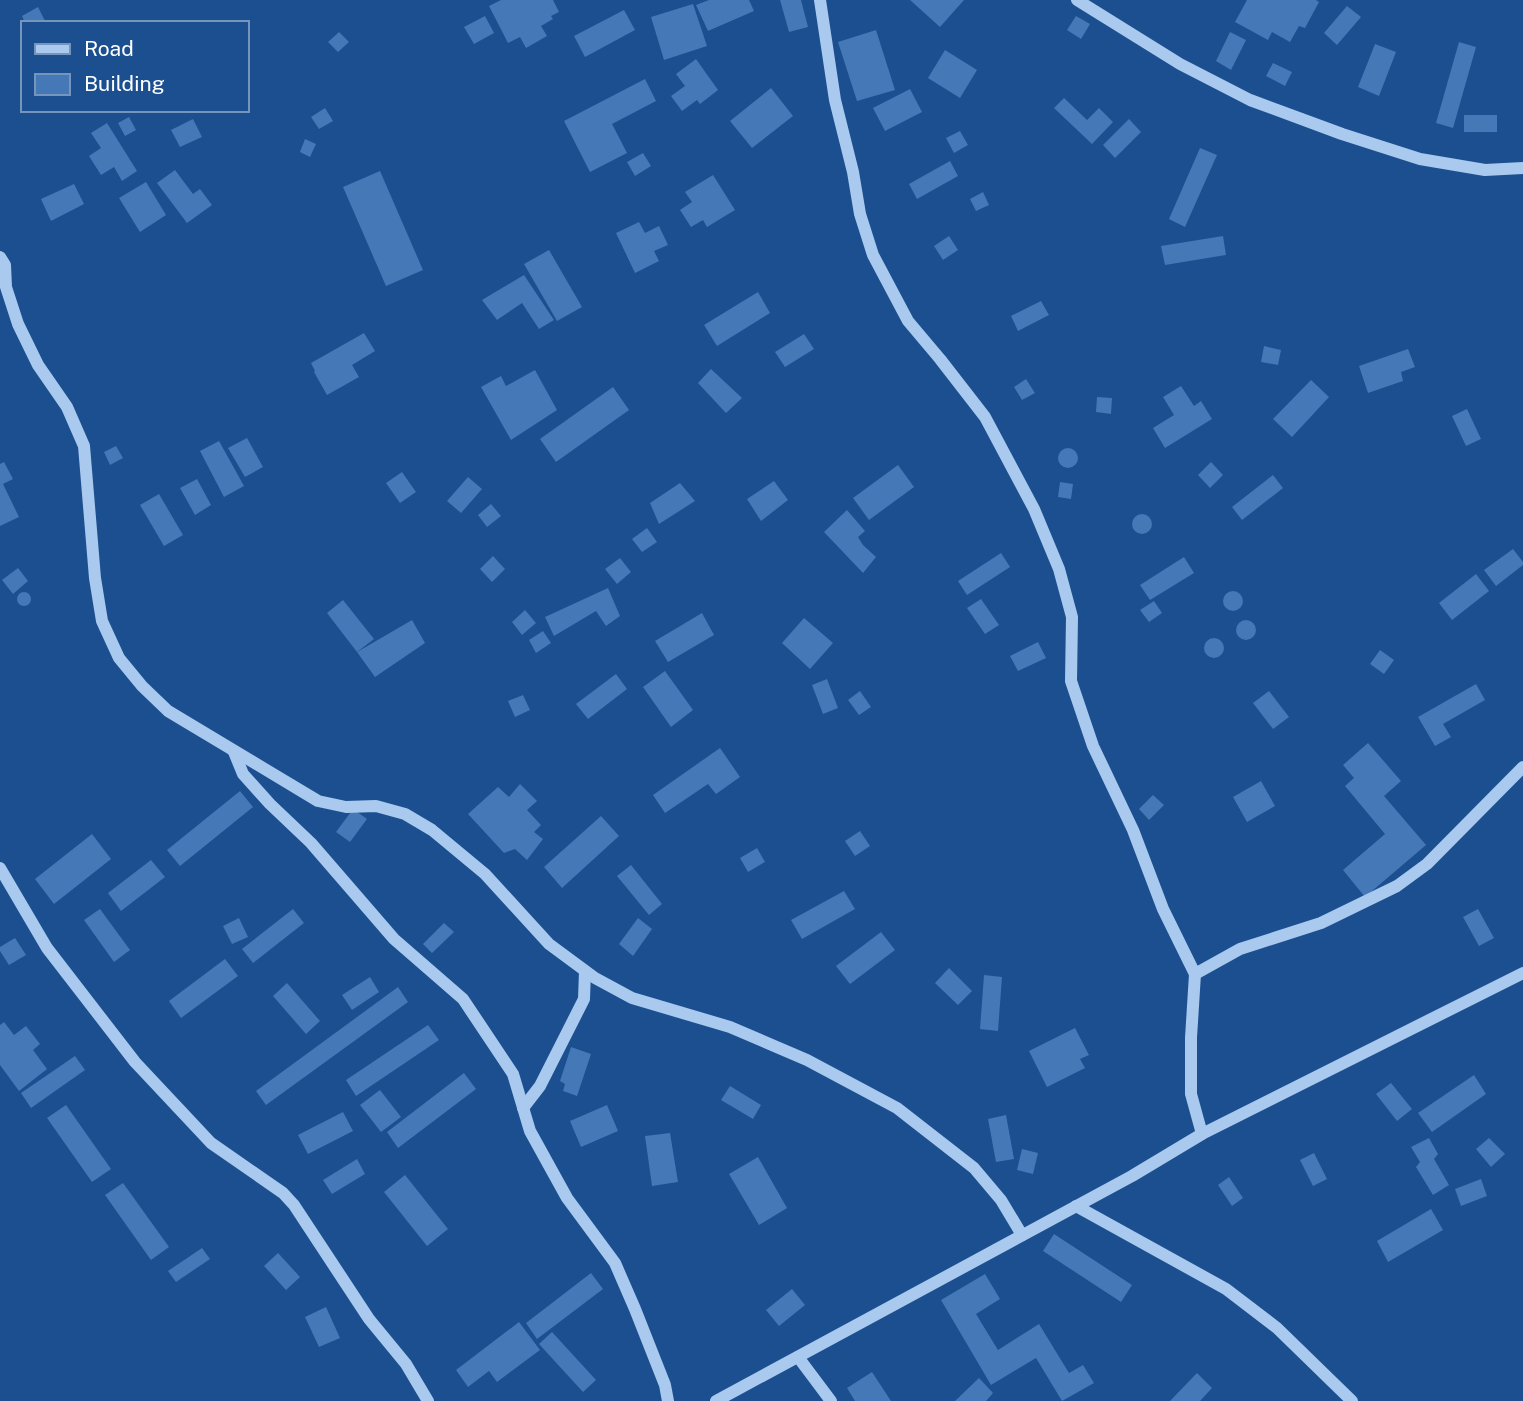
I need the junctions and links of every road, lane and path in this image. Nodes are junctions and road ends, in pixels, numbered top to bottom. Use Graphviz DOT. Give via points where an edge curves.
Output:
graph roads {
  1 [pos="820,0"];
  2 [pos="1077,0"];
  3 [pos="1523,169"];
  4 [pos="0,257"];
  5 [pos="233,752"];
  6 [pos="1523,767"];
  7 [pos="0,869"];
  8 [pos="585,971"];
  9 [pos="1195,974"];
  10 [pos="1523,974"];
  11 [pos="523,1108"];
  12 [pos="1202,1134"];
  13 [pos="1076,1206"];
  14 [pos="1022,1235"];
  15 [pos="798,1357"];
  16 [pos="428,1401"];
  17 [pos="668,1401"];
  18 [pos="716,1401"];
  19 [pos="831,1401"];
  20 [pos="1352,1401"];
  1 -- 9 [label="street" via="835,100 873,255 908,321 985,417 1034,509 1059,569 1072,617 1070,681 1088,733"];
  2 -- 3 [label="street" via="1180,64 1250,100 1420,159 1485,170"];
  4 -- 5 [label="street" via="18,324 38,365 67,407 84,446 102,621 119,658 167,711"];
  5 -- 8 [label="street" via="318,801 346,807 376,806 405,814 432,830 485,874 549,944"];
  5 -- 11 [label="street" via="243,774 311,843 394,939 463,999 513,1074"];
  6 -- 9 [label="street" via="1427,864 1397,886 1321,923 1240,949"];
  7 -- 16 [label="street" via="47,948 135,1062 211,1143 293,1205"];
  8 -- 11 [label="street" via="584,999 540,1086"];
  8 -- 14 [label="street" via="632,998 730,1027 807,1060 897,1108 974,1168"];
  9 -- 12 [label="street" via="1192,1094"];
  10 -- 12 [label="street"];
  11 -- 17 [label="street" via="530,1131 567,1198 615,1263"];
  12 -- 13 [label="street"];
  13 -- 14 [label="street"];
  13 -- 20 [label="street" via="1226,1289 1277,1328"];
  14 -- 15 [label="street"];
  15 -- 18 [label="street"];
  15 -- 19 [label="street"];
}
